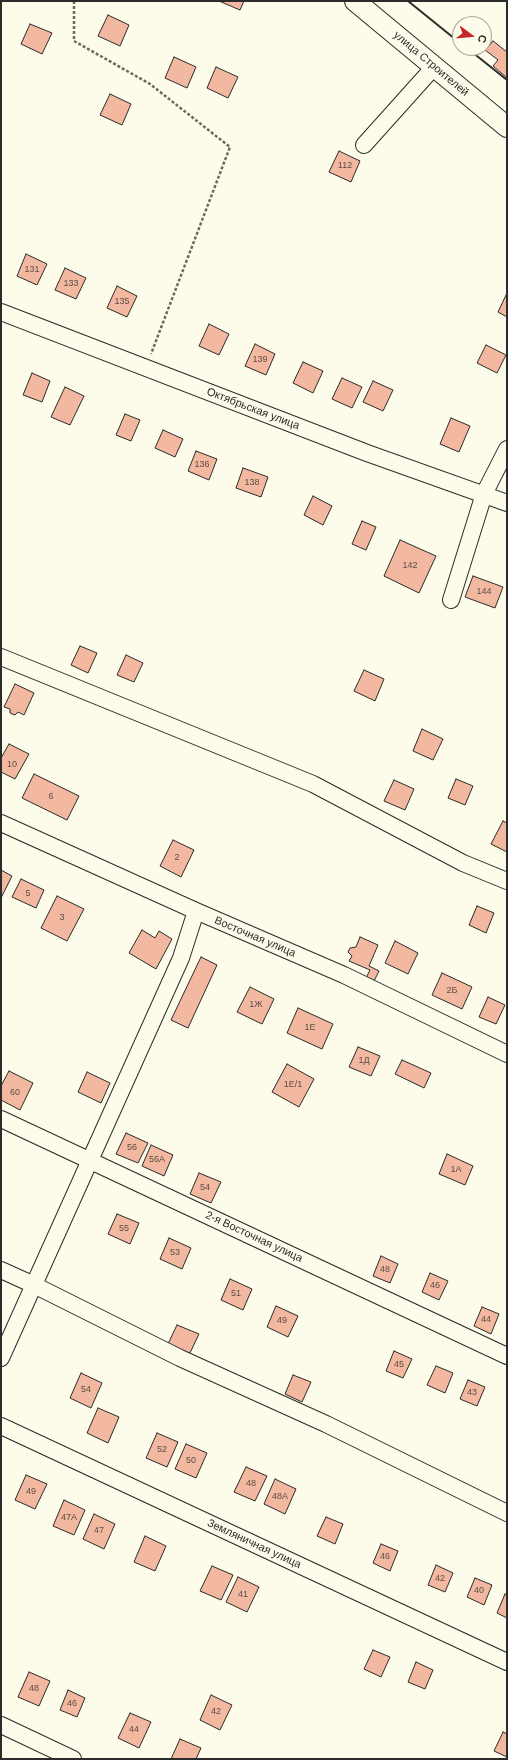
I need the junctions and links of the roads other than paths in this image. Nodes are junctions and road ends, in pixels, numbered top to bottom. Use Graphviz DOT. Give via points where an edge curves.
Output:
graph roads {
  1 [pos="354,1"];
  2 [pos="434,67"];
  3 [pos="507,127"];
  4 [pos="364,145"];
  5 [pos="1,312"];
  6 [pos="507,449"];
  7 [pos="484,494"];
  8 [pos="507,503"];
  9 [pos="451,600"];
  10 [pos="1,657"];
  11 [pos="1,823"];
  12 [pos="507,881"];
  13 [pos="196,911"];
  14 [pos="507,1054"];
  15 [pos="1,1119"];
  16 [pos="89,1160"];
  17 [pos="1,1270"];
  18 [pos="34,1285"];
  19 [pos="507,1356"];
  20 [pos="1,1358"];
  21 [pos="1,1426"];
  22 [pos="507,1513"];
  23 [pos="507,1662"];
  24 [pos="1,1725"];
  25 [pos="73,1759"];
  1 -- 2 [label="main road, улица Строителей"];
  2 -- 3 [label="main road, улица Строителей"];
  2 -- 4 [label="street"];
  5 -- 7 [label="street, Октябрьская улица" via="367,453"];
  6 -- 7 [label="street"];
  7 -- 8 [label="street, Октябрьская улица"];
  7 -- 9 [label="street"];
  10 -- 12 [label="street" via="313,784 463,862"];
  11 -- 13 [label="street, Восточная улица"];
  13 -- 14 [label="street, Восточная улица" via="344,975"];
  13 -- 16 [label="street" via="181,958"];
  15 -- 16 [label="street, 2-я Восточная улица"];
  16 -- 18 [label="street"];
  16 -- 19 [label="street, 2-я Восточная улица"];
  17 -- 18 [label="street"];
  18 -- 20 [label="street"];
  18 -- 22 [label="street" via="180,1358 326,1424"];
  21 -- 23 [label="street, Земляничная улица"];
  24 -- 25 [label="street"];
}
